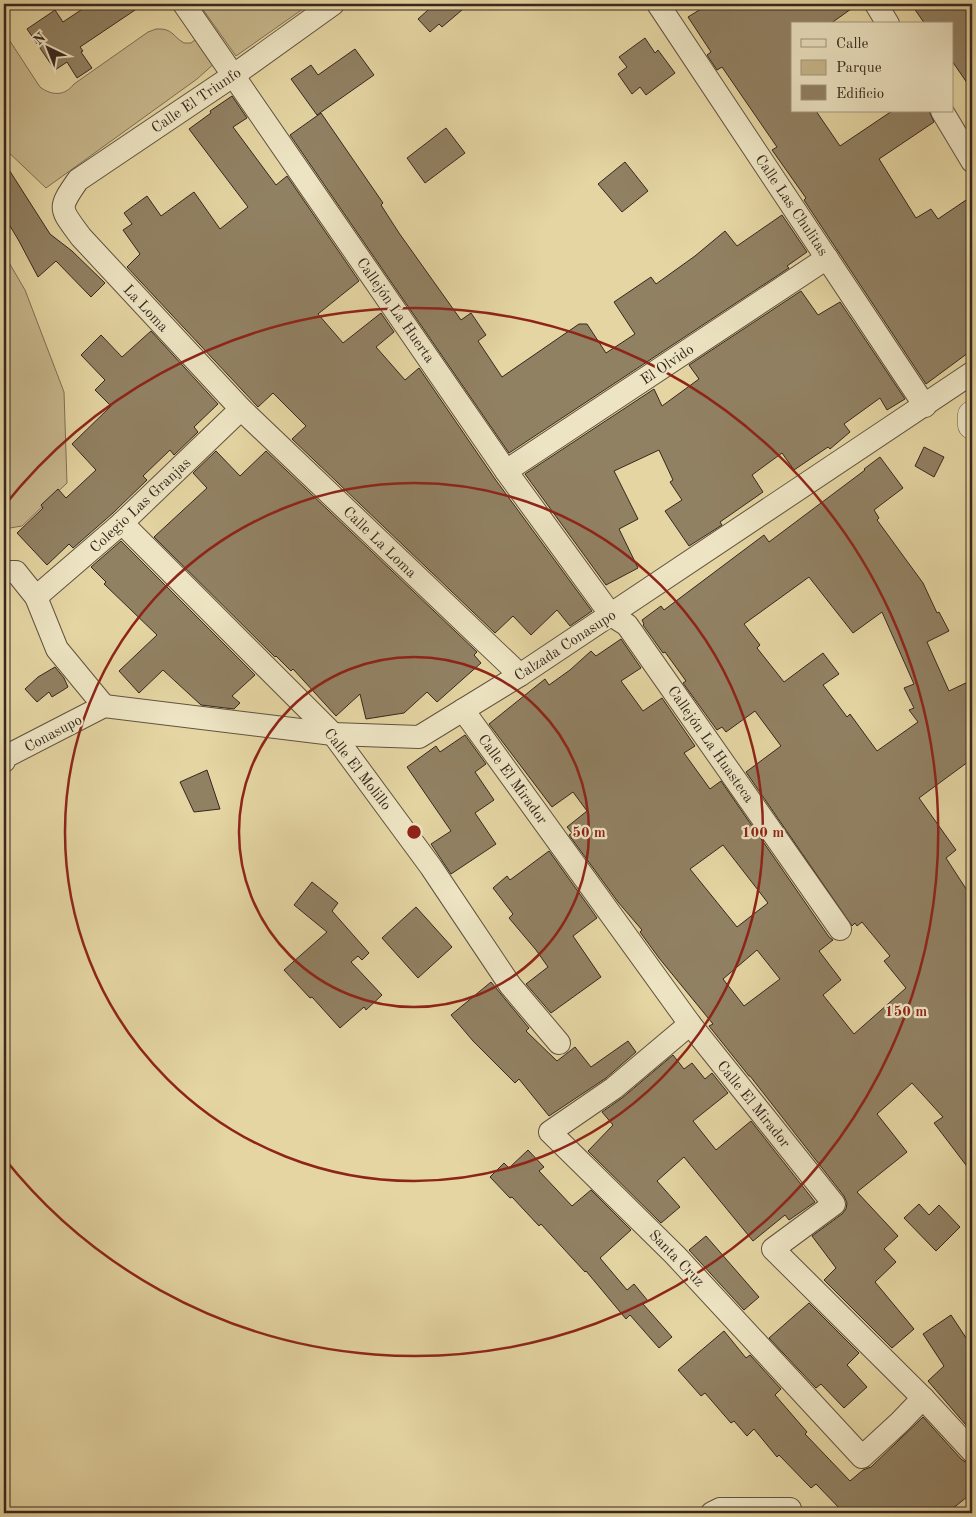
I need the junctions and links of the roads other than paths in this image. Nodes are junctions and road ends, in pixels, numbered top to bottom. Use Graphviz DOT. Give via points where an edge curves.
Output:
graph roads {
  1 [pos="184,4"];
  2 [pos="333,4"];
  3 [pos="658,4"];
  4 [pos="876,4"];
  5 [pos="887,22"];
  6 [pos="234,75"];
  7 [pos="943,112"];
  8 [pos="971,157"];
  9 [pos="64,199"];
  10 [pos="827,258"];
  11 [pos="972,373"];
  12 [pos="926,406"];
  13 [pos="241,409"];
  14 [pos="972,415"];
  15 [pos="972,425"];
  16 [pos="506,470"];
  17 [pos="122,523"];
  18 [pos="10,572"];
  19 [pos="36,597"];
  20 [pos="611,615"];
  21 [pos="520,675"];
  22 [pos="104,706"];
  23 [pos="463,710"];
  24 [pos="333,734"];
  25 [pos="4,761"];
  26 [pos="840,929"];
  27 [pos="690,1024"];
  28 [pos="559,1043"];
  29 [pos="923,1398"];
  30 [pos="972,1451"];
  31 [pos="790,1509"];
  32 [pos="712,1513"];
  1 -- 6 [label="street, Callejón La Huerta"];
  2 -- 6 [label="street, Calle El Triunfo"];
  3 -- 10 [label="street, Calle Las Chulitas"];
  4 -- 5 [label="street"];
  6 -- 9 [label="street, Calle El Triunfo" via="78,180"];
  6 -- 16 [label="street, Callejón La Huerta"];
  7 -- 8 [label="street"];
  9 -- 13 [label="street, La Loma" via="63,212 81,236"];
  10 -- 12 [label="street, Calle Las Chulitas"];
  10 -- 16 [label="street, El Olvido"];
  11 -- 12 [label="street, Calzada Conasupo"];
  12 -- 20 [label="street, Calzada Conasupo"];
  13 -- 17 [label="street, Colegio Las Granjas"];
  13 -- 21 [label="street, Calle La Loma"];
  14 -- 15 [label="street"];
  16 -- 20 [label="street, Callejón La Huerta"];
  17 -- 19 [label="street, Colegio Las Granjas"];
  17 -- 24 [label="street, Calle El Molillo"];
  18 -- 19 [label="street"];
  19 -- 22 [label="street" via="57,649"];
  20 -- 21 [label="street, Calzada Conasupo"];
  20 -- 26 [label="street, Callejón La Huasteca" via="627,625"];
  21 -- 23 [label="street, Calzada Conasupo"];
  22 -- 24 [label="street, Calzada Conasupo"];
  22 -- 25 [label="street, Conasupo"];
  23 -- 24 [label="street, Calzada Conasupo" via="418,737"];
  23 -- 27 [label="street, Calle El Mirador"];
  24 -- 28 [label="street, Calle El Molillo" via="432,867 510,985"];
  27 -- 29 [label="street, Calle El Mirador" via="834,1204 773,1249"];
  27 -- 29 [label="street, Santa Cruz" via="614,1088 550,1132 675,1255 862,1457"];
  29 -- 30 [label="street, Calle El Mirador"];
  31 -- 32 [label="street" via="720,1508"];
}
